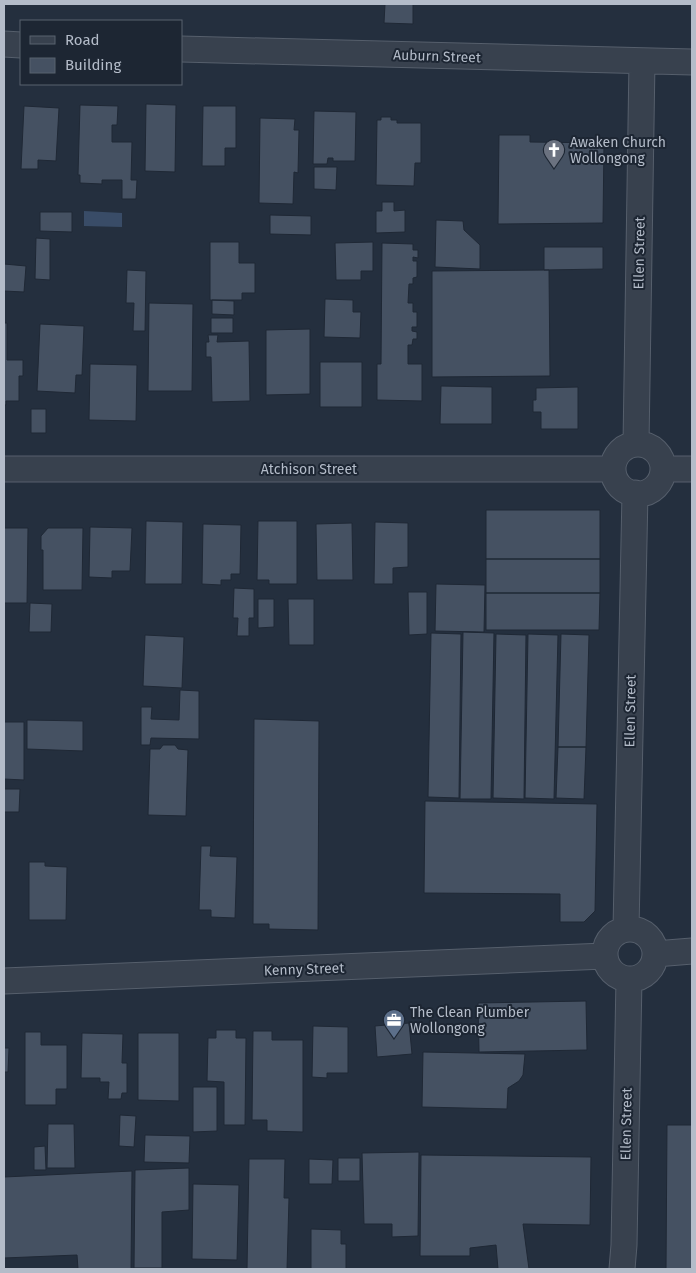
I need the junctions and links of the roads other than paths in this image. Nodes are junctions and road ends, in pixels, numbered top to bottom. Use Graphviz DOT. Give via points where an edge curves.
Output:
graph roads {
  1 [pos="4,44"];
  2 [pos="20,45"];
  3 [pos="182,49"];
  4 [pos="642,61"];
  5 [pos="692,62"];
  6 [pos="636,444"];
  7 [pos="692,468"];
  8 [pos="613,469"];
  9 [pos="663,469"];
  10 [pos="4,470"];
  11 [pos="634,494"];
  12 [pos="626,929"];
  13 [pos="692,952"];
  14 [pos="655,954"];
  15 [pos="605,956"];
  16 [pos="629,979"];
  17 [pos="4,981"];
  18 [pos="622,1269"];
  1 -- 2 [label="street"];
  3 -- 4 [label="street, Auburn Street"];
  4 -- 5 [label="street, Auburn Street"];
  4 -- 6 [label="street, Ellen Street"];
  6 -- 8 [label="street" via="620,452"];
  6 -- 9 [label="street" via="656,451"];
  7 -- 9 [label="street"];
  8 -- 10 [label="street, Atchison Street"];
  8 -- 11 [label="street" via="617,482"];
  9 -- 11 [label="street" via="654,489"];
  11 -- 12 [label="street, Ellen Street"];
  12 -- 14 [label="street" via="642,932 649,938"];
  12 -- 15 [label="street" via="610,937"];
  13 -- 14 [label="street"];
  14 -- 16 [label="street" via="645,974"];
  15 -- 16 [label="street" via="614,974"];
  15 -- 17 [label="street, Kenny Street"];
  16 -- 18 [label="street, Ellen Street"];
}
